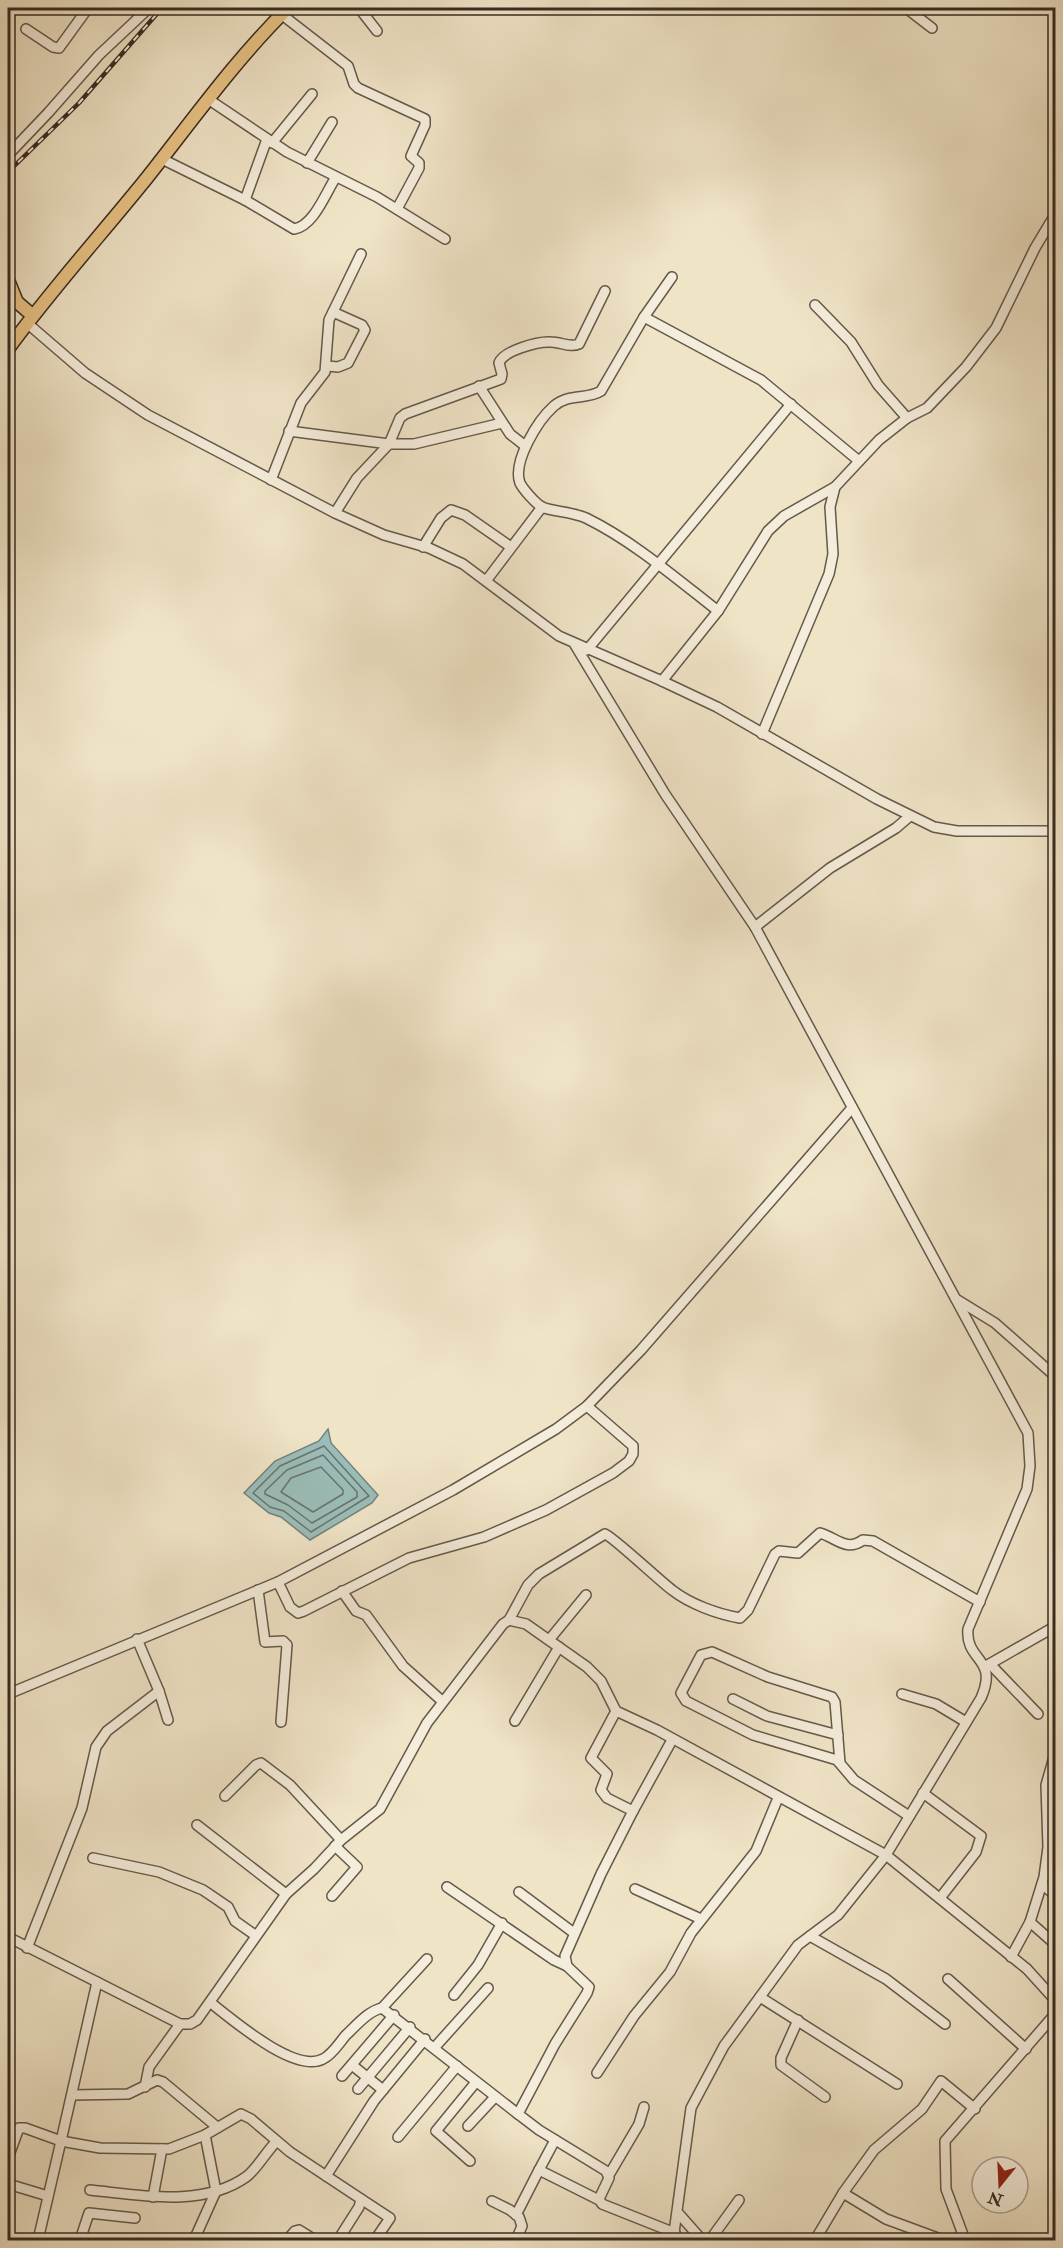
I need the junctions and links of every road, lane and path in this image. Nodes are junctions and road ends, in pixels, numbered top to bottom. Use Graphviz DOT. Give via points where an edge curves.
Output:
graph roads {
  1 [pos="88,8"];
  2 [pos="149,8"];
  3 [pos="359,8"];
  4 [pos="906,8"];
  5 [pos="285,11"];
  6 [pos="932,28"];
  7 [pos="26,29"];
  8 [pos="377,31"];
  9 [pos="312,94"];
  10 [pos="208,99"];
  11 [pos="332,122"];
  12 [pos="270,141"];
  13 [pos="8,154"];
  14 [pos="162,159"];
  15 [pos="307,163"];
  16 [pos="336,177"];
  17 [pos="245,200"];
  18 [pos="397,209"];
  19 [pos="1056,213"];
  20 [pos="445,239"];
  21 [pos="361,254"];
  22 [pos="672,277"];
  23 [pos="8,280"];
  24 [pos="605,291"];
  25 [pos="815,305"];
  26 [pos="333,312"];
  27 [pos="644,317"];
  28 [pos="29,319"];
  29 [pos="8,349"];
  30 [pos="327,366"];
  31 [pos="479,386"];
  32 [pos="791,404"];
  33 [pos="907,418"];
  34 [pos="502,423"];
  35 [pos="289,431"];
  36 [pos="389,444"];
  37 [pos="524,446"];
  38 [pos="859,461"];
  39 [pos="271,480"];
  40 [pos="835,487"];
  41 [pos="542,507"];
  42 [pos="335,513"];
  43 [pos="511,546"];
  44 [pos="423,547"];
  45 [pos="657,565"];
  46 [pos="486,581"];
  47 [pos="718,611"];
  48 [pos="575,645"];
  49 [pos="587,650"];
  50 [pos="662,681"];
  51 [pos="762,734"];
  52 [pos="910,816"];
  53 [pos="1056,831"];
  54 [pos="754,927"];
  55 [pos="852,1108"];
  56 [pos="955,1299"];
  57 [pos="1056,1362"];
  58 [pos="1053,1374"];
  59 [pos="587,1406"];
  60 [pos="278,1582"];
  61 [pos="258,1590"];
  62 [pos="342,1591"];
  63 [pos="586,1595"];
  64 [pos="980,1602"];
  65 [pos="509,1620"];
  66 [pos="1056,1626"];
  67 [pos="137,1639"];
  68 [pos="549,1640"];
  69 [pos="559,1647"];
  70 [pos="988,1665"];
  71 [pos="159,1691"];
  72 [pos="8,1694"];
  73 [pos="902,1694"];
  74 [pos="733,1699"];
  75 [pos="442,1701"];
  76 [pos="616,1711"];
  77 [pos="1038,1714"];
  78 [pos="168,1720"];
  79 [pos="515,1721"];
  80 [pos="281,1722"];
  81 [pos="966,1722"];
  82 [pos="838,1735"];
  83 [pos="672,1740"];
  84 [pos="1056,1750"];
  85 [pos="840,1763"];
  86 [pos="923,1794"];
  87 [pos="225,1796"];
  88 [pos="778,1798"];
  89 [pos="633,1811"];
  90 [pos="909,1816"];
  91 [pos="196,1825"];
  92 [pos="338,1843"];
  93 [pos="886,1855"];
  94 [pos="93,1858"];
  95 [pos="1042,1884"];
  96 [pos="447,1887"];
  97 [pos="635,1889"];
  98 [pos="519,1892"];
  99 [pos="286,1894"];
  100 [pos="332,1896"];
  101 [pos="1056,1896"];
  102 [pos="940,1898"];
  103 [pos="701,1919"];
  104 [pos="1030,1922"];
  105 [pos="502,1923"];
  106 [pos="574,1933"];
  107 [pos="255,1935"];
  108 [pos="810,1936"];
  109 [pos="8,1937"];
  110 [pos="1056,1945"];
  111 [pos="27,1948"];
  112 [pos="1011,1957"];
  113 [pos="427,1959"];
  114 [pos="567,1966"];
  115 [pos="948,1979"];
  116 [pos="97,1982"];
  117 [pos="488,1988"];
  118 [pos="454,1995"];
  119 [pos="760,1997"];
  120 [pos="1056,2001"];
  121 [pos="211,2003"];
  122 [pos="382,2008"];
  123 [pos="1056,2013"];
  124 [pos="394,2015"];
  125 [pos="798,2019"];
  126 [pos="180,2024"];
  127 [pos="945,2024"];
  128 [pos="410,2027"];
  129 [pos="425,2039"];
  130 [pos="435,2047"];
  131 [pos="1026,2049"];
  132 [pos="352,2065"];
  133 [pos="458,2066"];
  134 [pos="597,2073"];
  135 [pos="342,2076"];
  136 [pos="367,2077"];
  137 [pos="476,2082"];
  138 [pos="897,2084"];
  139 [pos="145,2087"];
  140 [pos="358,2089"];
  141 [pos="383,2090"];
  142 [pos="72,2095"];
  143 [pos="495,2097"];
  144 [pos="825,2097"];
  145 [pos="644,2107"];
  146 [pos="975,2109"];
  147 [pos="518,2114"];
  148 [pos="468,2126"];
  149 [pos="218,2127"];
  150 [pos="205,2135"];
  151 [pos="398,2137"];
  152 [pos="555,2140"];
  153 [pos="61,2141"];
  154 [pos="276,2142"];
  155 [pos="162,2149"];
  156 [pos="8,2158"];
  157 [pos="470,2161"];
  158 [pos="539,2170"];
  159 [pos="609,2175"];
  160 [pos="326,2176"];
  161 [pos="8,2184"];
  162 [pos="90,2190"];
  163 [pos="216,2191"];
  164 [pos="843,2193"];
  165 [pos="48,2196"];
  166 [pos="153,2197"];
  167 [pos="361,2199"];
  168 [pos="599,2200"];
  169 [pos="739,2200"];
  170 [pos="492,2201"];
  171 [pos="679,2214"];
  172 [pos="516,2216"];
  173 [pos="135,2218"];
  174 [pos="674,2237"];
  175 [pos="38,2241"];
  176 [pos="80,2241"];
  177 [pos="194,2241"];
  178 [pos="287,2241"];
  179 [pos="315,2241"];
  180 [pos="338,2241"];
  181 [pos="375,2241"];
  182 [pos="516,2241"];
  183 [pos="702,2241"];
  184 [pos="710,2241"];
  185 [pos="815,2241"];
  186 [pos="943,2241"];
  187 [pos="965,2241"];
  1 -- 7 [label="street" via="59,48"];
  2 -- 13 [label="street" via="99,55"];
  3 -- 8 [label="street"];
  4 -- 6 [label="street"];
  5 -- 10 [label="main road"];
  5 -- 18 [label="street" via="348,66 358,88 425,119 411,154 419,168"];
  9 -- 12 [label="street"];
  10 -- 12 [label="street"];
  10 -- 14 [label="main road"];
  11 -- 15 [label="street"];
  12 -- 15 [label="street"];
  12 -- 17 [label="street"];
  14 -- 17 [label="street"];
  14 -- 28 [label="main road"];
  15 -- 16 [label="street"];
  16 -- 17 [label="street" via="302,228 286,226"];
  16 -- 18 [label="street"];
  18 -- 20 [label="street"];
  19 -- 33 [label="street" via="996,328 944,393"];
  21 -- 26 [label="street"];
  22 -- 27 [label="street"];
  23 -- 28 [label="main road"];
  24 -- 31 [label="street" via="579,344 550,342 504,355 499,360 501,379"];
  25 -- 33 [label="street" via="850,342 878,385"];
  26 -- 30 [label="street" via="329,320"];
  26 -- 30 [label="street" via="365,330 348,363"];
  27 -- 32 [label="street" via="761,380"];
  27 -- 37 [label="street" via="601,391 564,399 553,407"];
  28 -- 29 [label="main road"];
  28 -- 39 [label="street" via="54,348 110,391"];
  30 -- 35 [label="street" via="301,403"];
  31 -- 34 [label="street"];
  31 -- 36 [label="street" via="405,414"];
  32 -- 38 [label="street"];
  32 -- 45 [label="street"];
  33 -- 38 [label="street"];
  34 -- 36 [label="street" via="428,443"];
  34 -- 37 [label="street"];
  35 -- 36 [label="street"];
  35 -- 39 [label="street"];
  36 -- 42 [label="street" via="357,478"];
  37 -- 41 [label="street" via="520,483"];
  38 -- 40 [label="street"];
  39 -- 42 [label="street"];
  40 -- 47 [label="street" via="784,516 768,531"];
  40 -- 51 [label="street" via="830,507 833,554 829,574"];
  41 -- 43 [label="street"];
  41 -- 45 [label="street" via="588,519"];
  42 -- 44 [label="street"];
  43 -- 44 [label="street" via="451,510 441,518"];
  43 -- 46 [label="street"];
  44 -- 46 [label="street" via="448,556"];
  45 -- 47 [label="street"];
  45 -- 49 [label="street"];
  46 -- 48 [label="street"];
  47 -- 50 [label="street"];
  48 -- 49 [label="street"];
  48 -- 54 [label="street" via="665,794"];
  49 -- 50 [label="street"];
  50 -- 51 [label="street"];
  51 -- 52 [label="street"];
  52 -- 53 [label="street" via="934,827 957,831"];
  52 -- 54 [label="street" via="830,868"];
  54 -- 55 [label="street"];
  55 -- 56 [label="street"];
  55 -- 59 [label="street" via="641,1350"];
  56 -- 58 [label="street" via="995,1323"];
  56 -- 64 [label="street" via="1028,1433 1027,1489"];
  57 -- 58 [label="street"];
  59 -- 60 [label="street" via="510,1458"];
  59 -- 62 [label="street" via="633,1446 629,1461 512,1526 409,1558"];
  60 -- 61 [label="street"];
  60 -- 62 [label="street" via="290,1607 298,1613"];
  61 -- 67 [label="street"];
  61 -- 80 [label="street" via="265,1642 283,1641 287,1645"];
  62 -- 75 [label="street" via="356,1611 366,1615 403,1666"];
  63 -- 68 [label="street"];
  64 -- 65 [label="street" via="873,1541 848,1546 820,1533 798,1553 775,1554 746,1614 740,1618 687,1600 605,1534 539,1574 528,1585"];
  64 -- 70 [label="street" via="967,1638 969,1646"];
  65 -- 68 [label="street" via="526,1624"];
  65 -- 75 [label="street"];
  66 -- 70 [label="street"];
  67 -- 71 [label="street"];
  67 -- 72 [label="street"];
  68 -- 69 [label="street"];
  69 -- 76 [label="street" via="601,1681"];
  69 -- 79 [label="street"];
  70 -- 77 [label="street"];
  70 -- 81 [label="street" via="987,1684"];
  71 -- 78 [label="street"];
  71 -- 111 [label="street" via="107,1731 96,1748 82,1808"];
  73 -- 81 [label="street" via="936,1704"];
  74 -- 82 [label="street" via="767,1716"];
  75 -- 92 [label="street" via="380,1809"];
  76 -- 83 [label="street"];
  76 -- 89 [label="street" via="591,1758 607,1774 603,1795"];
  81 -- 86 [label="street"];
  82 -- 85 [label="street"];
  82 -- 85 [label="street" via="832,1698 768,1677 712,1652 701,1655 681,1693 686,1701 753,1735"];
  83 -- 88 [label="street"];
  83 -- 89 [label="street"];
  84 -- 95 [label="street" via="1046,1785 1048,1847"];
  85 -- 90 [label="street" via="854,1780"];
  86 -- 90 [label="street"];
  86 -- 102 [label="street" via="981,1836 976,1852"];
  87 -- 92 [label="street" via="261,1763 290,1785"];
  88 -- 93 [label="street"];
  88 -- 103 [label="street" via="756,1851"];
  89 -- 106 [label="street"];
  90 -- 93 [label="street"];
  91 -- 99 [label="street"];
  92 -- 99 [label="street"];
  92 -- 100 [label="street" via="357,1867"];
  93 -- 102 [label="street"];
  93 -- 108 [label="street" via="838,1916"];
  94 -- 107 [label="street" via="159,1872 203,1890 228,1906 235,1921"];
  95 -- 101 [label="street"];
  95 -- 104 [label="street"];
  96 -- 105 [label="street"];
  97 -- 103 [label="street"];
  98 -- 106 [label="street"];
  99 -- 107 [label="street"];
  102 -- 112 [label="street"];
  103 -- 134 [label="street" via="670,1972 634,2016"];
  104 -- 110 [label="street"];
  104 -- 112 [label="street"];
  105 -- 114 [label="street"];
  105 -- 118 [label="street" via="478,1965"];
  106 -- 114 [label="street" via="565,1956"];
  107 -- 121 [label="street"];
  108 -- 119 [label="street" via="798,1945"];
  108 -- 127 [label="street" via="886,1979"];
  109 -- 111 [label="street"];
  111 -- 116 [label="street"];
  112 -- 120 [label="street"];
  113 -- 122 [label="street"];
  114 -- 147 [label="street" via="585,1981 589,1987 587,1994"];
  115 -- 131 [label="street"];
  116 -- 126 [label="street"];
  116 -- 142 [label="street"];
  117 -- 130 [label="street"];
  119 -- 125 [label="street"];
  119 -- 171 [label="street" via="724,2046 691,2108"];
  121 -- 122 [label="street" via="287,2055 312,2062 323,2059 375,2009"];
  121 -- 126 [label="street" via="190,2025"];
  122 -- 124 [label="street"];
  123 -- 131 [label="street"];
  124 -- 128 [label="street"];
  124 -- 132 [label="street"];
  125 -- 138 [label="street"];
  125 -- 144 [label="street" via="781,2065"];
  126 -- 139 [label="street" via="149,2067"];
  128 -- 129 [label="street"];
  128 -- 136 [label="street"];
  129 -- 130 [label="street"];
  129 -- 141 [label="street"];
  130 -- 133 [label="street"];
  131 -- 146 [label="street"];
  132 -- 135 [label="street"];
  132 -- 136 [label="street"];
  133 -- 137 [label="street"];
  133 -- 151 [label="street"];
  136 -- 140 [label="street"];
  136 -- 141 [label="street"];
  137 -- 143 [label="street"];
  137 -- 157 [label="street" via="436,2131"];
  139 -- 142 [label="street" via="128,2094"];
  139 -- 149 [label="street" via="151,2081 163,2082"];
  141 -- 160 [label="street"];
  142 -- 153 [label="street"];
  143 -- 147 [label="street"];
  143 -- 148 [label="street"];
  145 -- 159 [label="street" via="639,2124"];
  146 -- 164 [label="street" via="941,2081 922,2109 874,2150"];
  146 -- 187 [label="street" via="945,2141 946,2189"];
  147 -- 152 [label="street"];
  149 -- 150 [label="street"];
  149 -- 154 [label="street" via="237,2115 246,2115"];
  150 -- 155 [label="street"];
  150 -- 163 [label="street"];
  152 -- 158 [label="street"];
  152 -- 159 [label="street"];
  153 -- 155 [label="street" via="100,2148"];
  153 -- 156 [label="street" via="19,2128"];
  153 -- 165 [label="street"];
  154 -- 160 [label="street"];
  154 -- 163 [label="street" via="249,2175"];
  155 -- 166 [label="street"];
  158 -- 168 [label="street"];
  158 -- 172 [label="street"];
  159 -- 168 [label="street"];
  160 -- 167 [label="street"];
  161 -- 165 [label="street"];
  162 -- 166 [label="street"];
  163 -- 166 [label="street"];
  163 -- 177 [label="street"];
  164 -- 185 [label="street"];
  164 -- 186 [label="street" via="886,2219"];
  165 -- 175 [label="street"];
  167 -- 180 [label="street"];
  167 -- 181 [label="street" via="390,2218"];
  168 -- 174 [label="street"];
  169 -- 184 [label="street"];
  170 -- 172 [label="street"];
  171 -- 174 [label="street"];
  171 -- 183 [label="street"];
  172 -- 182 [label="street" via="522,2226"];
  173 -- 176 [label="street" via="89,2213"];
  178 -- 179 [label="street" via="299,2230"];
}
